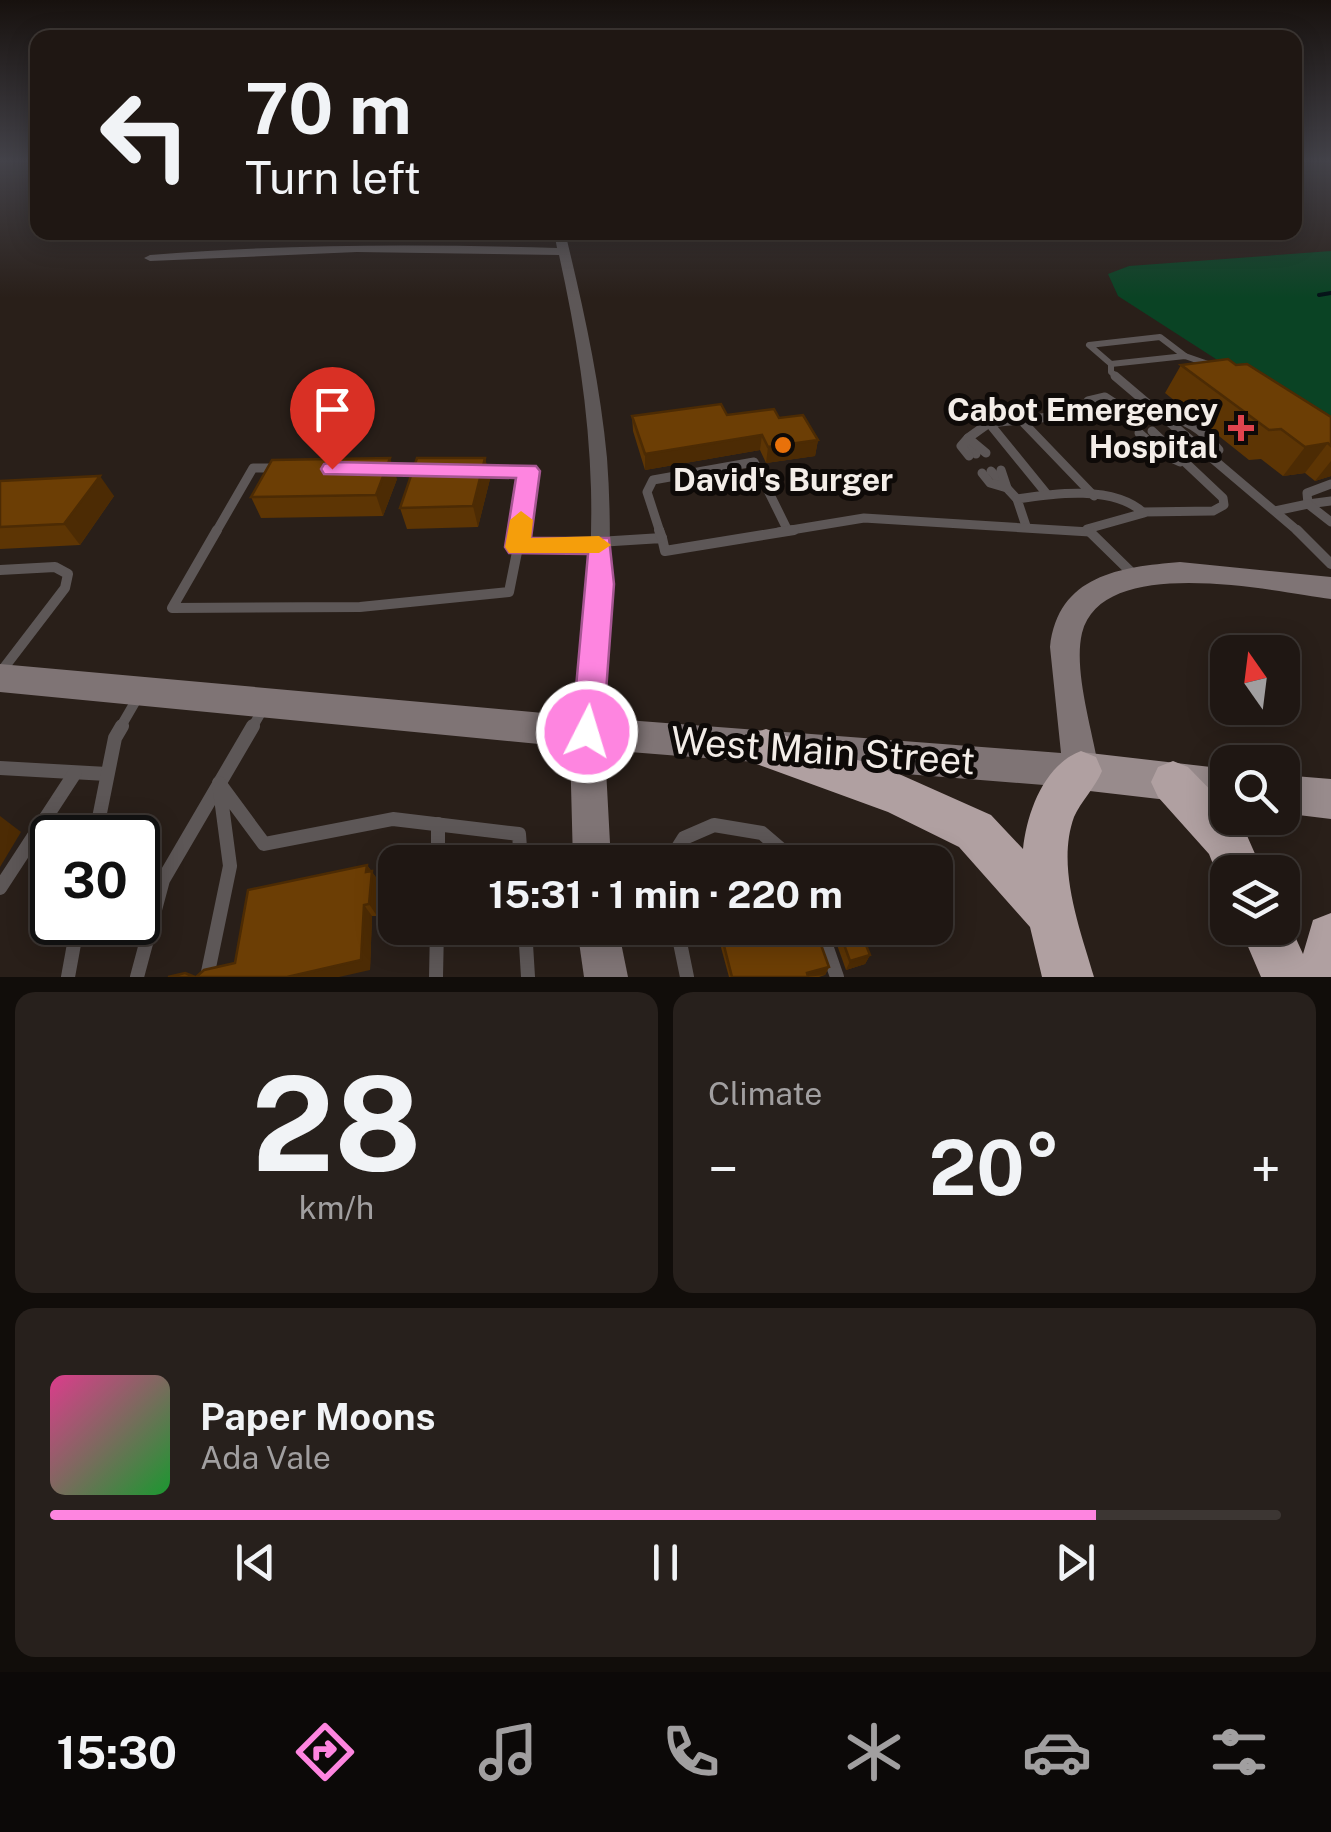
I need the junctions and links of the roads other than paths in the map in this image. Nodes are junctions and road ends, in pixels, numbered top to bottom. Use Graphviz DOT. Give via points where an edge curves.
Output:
graph roads {
  1 [pos="562,240"];
  2 [pos="564,252"];
  3 [pos="150,258"];
  4 [pos="1185,356"];
  5 [pos="1111,364"];
  6 [pos="1226,376"];
  7 [pos="1093,411"];
  8 [pos="1157,413"];
  9 [pos="1020,418"];
  10 [pos="1133,421"];
  11 [pos="989,424"];
  12 [pos="1146,432"];
  13 [pos="968,438"];
  14 [pos="1210,457"];
  15 [pos="293,468"];
  16 [pos="371,469"];
  17 [pos="430,470"];
  18 [pos="470,470"];
  19 [pos="991,471"];
  20 [pos="1331,484"];
  21 [pos="1046,493"];
  22 [pos="1095,497"];
  23 [pos="1017,499"];
  24 [pos="1331,501"];
  25 [pos="1308,504"];
  26 [pos="1275,511"];
  27 [pos="1143,512"];
  28 [pos="1331,522"];
  29 [pos="1026,526"];
  30 [pos="1088,529"];
  31 [pos="788,530"];
  32 [pos="662,538"];
  33 [pos="600,544"];
  34 [pos="518,547"];
  35 [pos="1331,564"];
  36 [pos="0,570"];
  37 [pos="1135,576"];
  38 [pos="1331,588"];
  39 [pos="0,675"];
  40 [pos="142,691"];
  41 [pos="267,702"];
  42 [pos="587,732"];
  43 [pos="766,748"];
  44 [pos="0,768"];
  45 [pos="1082,771"];
  46 [pos="75,773"];
  47 [pos="108,774"];
  48 [pos="1173,782"];
  49 [pos="219,783"];
  50 [pos="1210,786"];
  51 [pos="1300,796"];
  52 [pos="1331,800"];
  53 [pos="100,815"];
  54 [pos="438,824"];
  55 [pos="438,845"];
  56 [pos="520,845"];
  57 [pos="591,845"];
  58 [pos="680,845"];
  59 [pos="776,845"];
  60 [pos="1232,855"];
  61 [pos="0,888"];
  62 [pos="1051,914"];
  63 [pos="1331,938"];
  64 [pos="74,945"];
  65 [pos="437,945"];
  66 [pos="526,945"];
  67 [pos="598,945"];
  68 [pos="680,945"];
  69 [pos="826,945"];
  70 [pos="1273,945"];
  71 [pos="598,975"];
  72 [pos="68,977"];
  73 [pos="137,977"];
  74 [pos="207,977"];
  75 [pos="436,977"];
  76 [pos="528,977"];
  77 [pos="687,977"];
  78 [pos="837,977"];
  79 [pos="1068,977"];
  80 [pos="1287,977"];
  81 [pos="1325,977"];
  1 -- 2 [label="street"];
  2 -- 3 [label="street" via="400,246"];
  2 -- 33 [label="street" via="594,410"];
  4 -- 5 [label="lane"];
  4 -- 5 [label="lane" via="1160,337 1089,345"];
  4 -- 6 [label="lane"];
  5 -- 8 [label="lane" via="1111,372"];
  7 -- 9 [label="lane"];
  7 -- 10 [label="lane" via="1088,401 1112,399"];
  8 -- 14 [label="lane"];
  8 -- 14 [label="lane" via="1200,430 1219,450"];
  9 -- 11 [label="lane"];
  9 -- 22 [label="lane"];
  11 -- 13 [label="lane"];
  11 -- 21 [label="lane"];
  12 -- 27 [label="lane" via="1223,498 1224,506"];
  13 -- 13 [label="lane" via="961,446 977,454"];
  14 -- 26 [label="lane"];
  15 -- 34 [label="lane" via="254,468 172,608 360,608 509,592"];
  16 -- 17 [label="lane"];
  18 -- 34 [label="lane" via="528,471"];
  19 -- 23 [label="lane"];
  20 -- 25 [label="lane" via="1307,493"];
  21 -- 22 [label="lane"];
  21 -- 23 [label="lane"];
  22 -- 27 [label="lane" via="1122,499"];
  23 -- 29 [label="lane"];
  24 -- 25 [label="lane"];
  25 -- 26 [label="lane"];
  25 -- 28 [label="lane"];
  26 -- 35 [label="lane"];
  27 -- 30 [label="lane"];
  29 -- 30 [label="lane"];
  29 -- 31 [label="lane" via="864,518"];
  30 -- 37 [label="lane"];
  31 -- 32 [label="lane" via="665,551"];
  31 -- 32 [label="lane" via="754,462 653,480 647,492"];
  32 -- 33 [label="lane"];
  33 -- 34 [label="lane"];
  33 -- 42 [label="street"];
  36 -- 39 [label="lane" via="55,567 68,574 65,588"];
  37 -- 38 [label="main road" via="1182,573"];
  37 -- 45 [label="main road" via="1092,593 1072,613 1066,638"];
  39 -- 40 [label="main road, West Main Street"];
  40 -- 41 [label="main road, West Main Street"];
  40 -- 47 [label="lane" via="115,738"];
  41 -- 42 [label="main road, West Main Street"];
  41 -- 49 [label="lane"];
  42 -- 43 [label="main road, West Main Street"];
  42 -- 57 [label="main road"];
  43 -- 45 [label="main road, West Main Street"];
  43 -- 62 [label="highway" via="899,795 974,830"];
  44 -- 46 [label="lane"];
  45 -- 48 [label="main road, West Main Street"];
  45 -- 62 [label="highway" via="1058,802 1046,840"];
  46 -- 47 [label="lane"];
  46 -- 61 [label="lane"];
  47 -- 53 [label="lane"];
  48 -- 50 [label="main road, West Main Street"];
  48 -- 60 [label="highway"];
  49 -- 54 [label="lane" via="264,844 392,819"];
  49 -- 73 [label="lane" via="163,880"];
  49 -- 74 [label="lane" via="230,866"];
  51 -- 52 [label="main road"];
  54 -- 55 [label="lane"];
  54 -- 56 [label="lane" via="519,834"];
  58 -- 59 [label="lane" via="714,825 762,833"];
  62 -- 79 [label="highway"];
  63 -- 81 [label="highway"];
  64 -- 72 [label="lane"];
  65 -- 75 [label="lane"];
  66 -- 76 [label="lane"];
  67 -- 71 [label="main road"];
  68 -- 77 [label="lane"];
  69 -- 78 [label="lane"];
  70 -- 80 [label="highway"];
}
